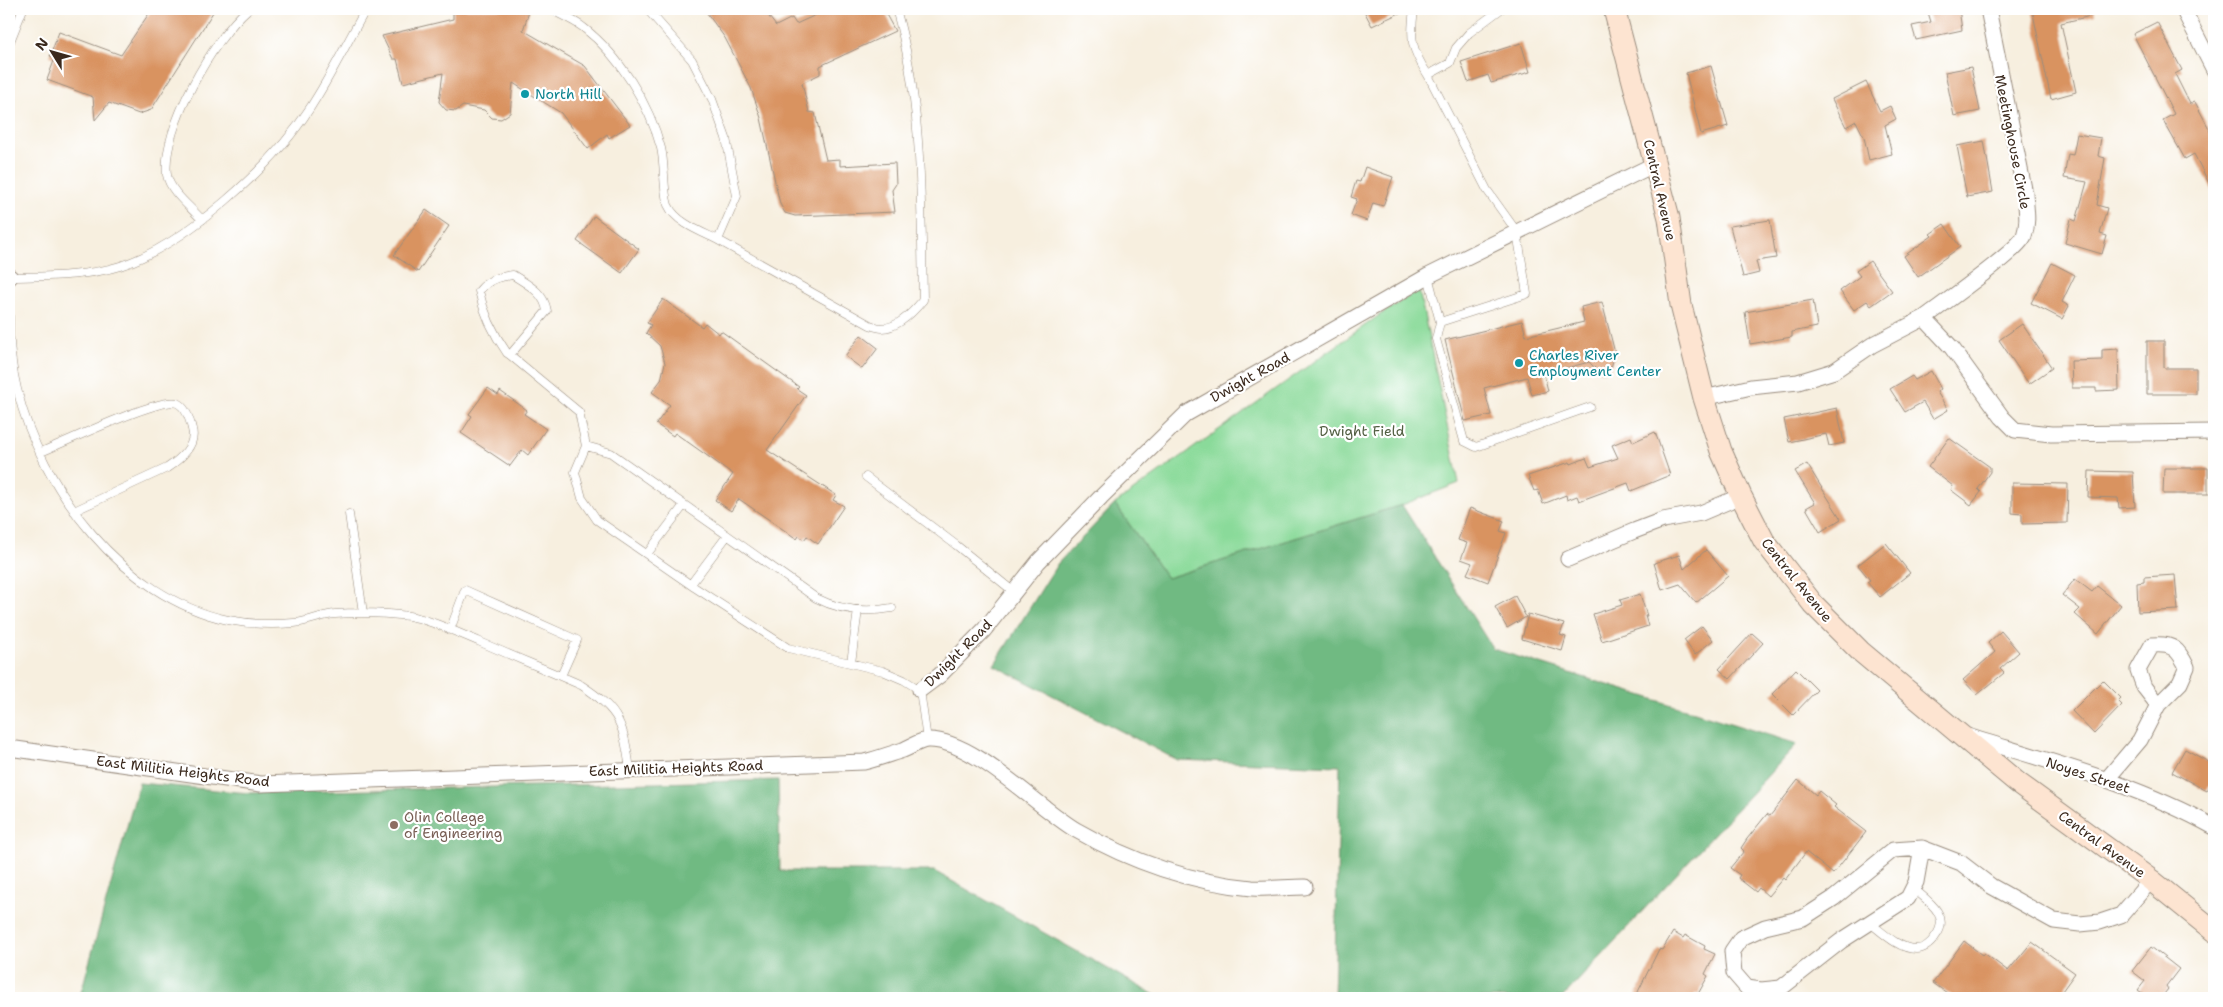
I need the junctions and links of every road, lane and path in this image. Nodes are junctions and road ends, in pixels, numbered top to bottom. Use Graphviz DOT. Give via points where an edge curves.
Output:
graph roads {
  1 [pos="23,9"];
  2 [pos="248,9"];
  3 [pos="366,9"];
  4 [pos="550,9"];
  5 [pos="647,9"];
  6 [pos="896,9"];
  7 [pos="1414,9"];
  8 [pos="1501,9"];
  9 [pos="1614,9"];
  10 [pos="1988,9"];
  11 [pos="2183,9"];
  12 [pos="9,44"];
  13 [pos="2214,70"];
  14 [pos="1428,75"];
  15 [pos="1655,164"];
  16 [pos="202,220"];
  17 [pos="1517,232"];
  18 [pos="718,240"];
  19 [pos="1428,276"];
  20 [pos="10,277"];
  21 [pos="9,294"];
  22 [pos="9,316"];
  23 [pos="1924,318"];
  24 [pos="1440,322"];
  25 [pos="510,355"];
  26 [pos="1704,398"];
  27 [pos="1590,407"];
  28 [pos="2214,432"];
  29 [pos="586,446"];
  30 [pos="41,452"];
  31 [pos="866,477"];
  32 [pos="1741,496"];
  33 [pos="684,505"];
  34 [pos="74,511"];
  35 [pos="349,514"];
  36 [pos="727,536"];
  37 [pos="647,554"];
  38 [pos="1568,559"];
  39 [pos="691,584"];
  40 [pos="1014,592"];
  41 [pos="892,608"];
  42 [pos="858,610"];
  43 [pos="364,614"];
  44 [pos="450,630"];
  45 [pos="851,663"];
  46 [pos="561,676"];
  47 [pos="920,690"];
  48 [pos="2158,705"];
  49 [pos="1958,734"];
  50 [pos="927,740"];
  51 [pos="9,748"];
  52 [pos="630,769"];
  53 [pos="2107,779"];
  54 [pos="2214,827"];
  55 [pos="1922,848"];
  56 [pos="2151,880"];
  57 [pos="1305,886"];
  58 [pos="1913,888"];
  59 [pos="1869,922"];
  60 [pos="2214,932"];
  1 -- 12 [label="lane"];
  2 -- 16 [label="lane" via="216,49 181,105 169,144 167,175 173,189"];
  3 -- 16 [label="lane" via="309,110 277,150"];
  4 -- 18 [label="lane" via="583,27 606,48 639,93 650,113 661,149 668,206 681,220"];
  5 -- 18 [label="lane" via="692,60 712,99 726,138 737,196"];
  6 -- 18 [label="lane" via="914,102 923,300 896,323 883,328 870,325"];
  7 -- 14 [label="lane" via="1411,31 1415,56"];
  8 -- 14 [label="lane" via="1468,33 1456,48 1450,63"];
  9 -- 15 [label="main road, Central Avenue"];
  10 -- 23 [label="street, Meetinghouse Circle" via="2028,222 2023,239"];
  11 -- 13 [label="street"];
  14 -- 17 [label="lane" via="1487,190"];
  15 -- 17 [label="street, Dwight Road"];
  15 -- 26 [label="main road, Central Avenue" via="1669,218 1681,305"];
  16 -- 20 [label="lane" via="169,243 120,266 70,275"];
  17 -- 19 [label="street, Dwight Road"];
  17 -- 24 [label="lane" via="1527,294"];
  19 -- 24 [label="lane"];
  19 -- 40 [label="street, Dwight Road" via="1186,414 1038,562"];
  20 -- 21 [label="lane"];
  22 -- 30 [label="lane" via="9,344 17,389"];
  23 -- 26 [label="street, Meetinghouse Circle" via="1872,345 1834,371 1798,382 1751,387"];
  23 -- 28 [label="street" via="1952,348 2015,430 2051,434"];
  24 -- 27 [label="lane" via="1436,340 1464,442 1476,447"];
  25 -- 25 [label="lane" via="494,334 479,292 486,282 513,275 546,300 547,312"];
  25 -- 29 [label="lane" via="579,412"];
  26 -- 32 [label="main road, Central Avenue"];
  29 -- 33 [label="lane" via="611,452"];
  29 -- 37 [label="lane" via="575,472 582,498 597,520"];
  30 -- 34 [label="lane"];
  30 -- 34 [label="lane" via="163,403 177,403 185,411 193,432 186,452 178,460"];
  31 -- 40 [label="lane"];
  32 -- 38 [label="street" via="1700,513 1663,520"];
  32 -- 49 [label="main road, Central Avenue" via="1764,541 1814,604 1860,651"];
  33 -- 36 [label="lane"];
  33 -- 37 [label="lane"];
  34 -- 43 [label="lane" via="119,562 158,593 192,608 228,620 261,624 294,623 334,614"];
  35 -- 43 [label="lane"];
  36 -- 39 [label="lane"];
  36 -- 42 [label="lane" via="816,598 832,606"];
  37 -- 39 [label="lane"];
  39 -- 45 [label="lane" via="788,648"];
  40 -- 47 [label="street, Dwight Road" via="978,636 940,675"];
  41 -- 42 [label="lane" via="869,612"];
  42 -- 45 [label="lane"];
  43 -- 44 [label="lane" via="411,617"];
  44 -- 46 [label="lane"];
  44 -- 46 [label="lane" via="465,590 577,640"];
  45 -- 47 [label="lane" via="883,671"];
  46 -- 52 [label="lane" via="581,684 611,707 622,730"];
  47 -- 50 [label="lane"];
  48 -- 53 [label="street" via="2140,740"];
  49 -- 53 [label="street, Noyes Street"];
  49 -- 56 [label="main road, Central Avenue" via="2018,783"];
  50 -- 52 [label="street, East Militia Heights Road" via="864,762"];
  50 -- 57 [label="street" via="950,743 968,753 1075,829 1143,863 1190,878 1253,888"];
  51 -- 52 [label="street, East Militia Heights Road" via="261,784"];
  53 -- 54 [label="street, Noyes Street" via="2161,800"];
  55 -- 56 [label="street" via="1961,863 1991,886 2054,922 2100,922 2121,914"];
  55 -- 58 [label="street"];
  55 -- 59 [label="street" via="1894,850 1834,898 1803,918 1765,927 1741,938 1732,951 1734,973 1746,988 1781,988"];
  56 -- 60 [label="main road, Central Avenue"];
  58 -- 59 [label="street" via="1908,898"];
  58 -- 59 [label="lane" via="1939,912 1942,922 1939,932 1925,947 1906,947"];
}
